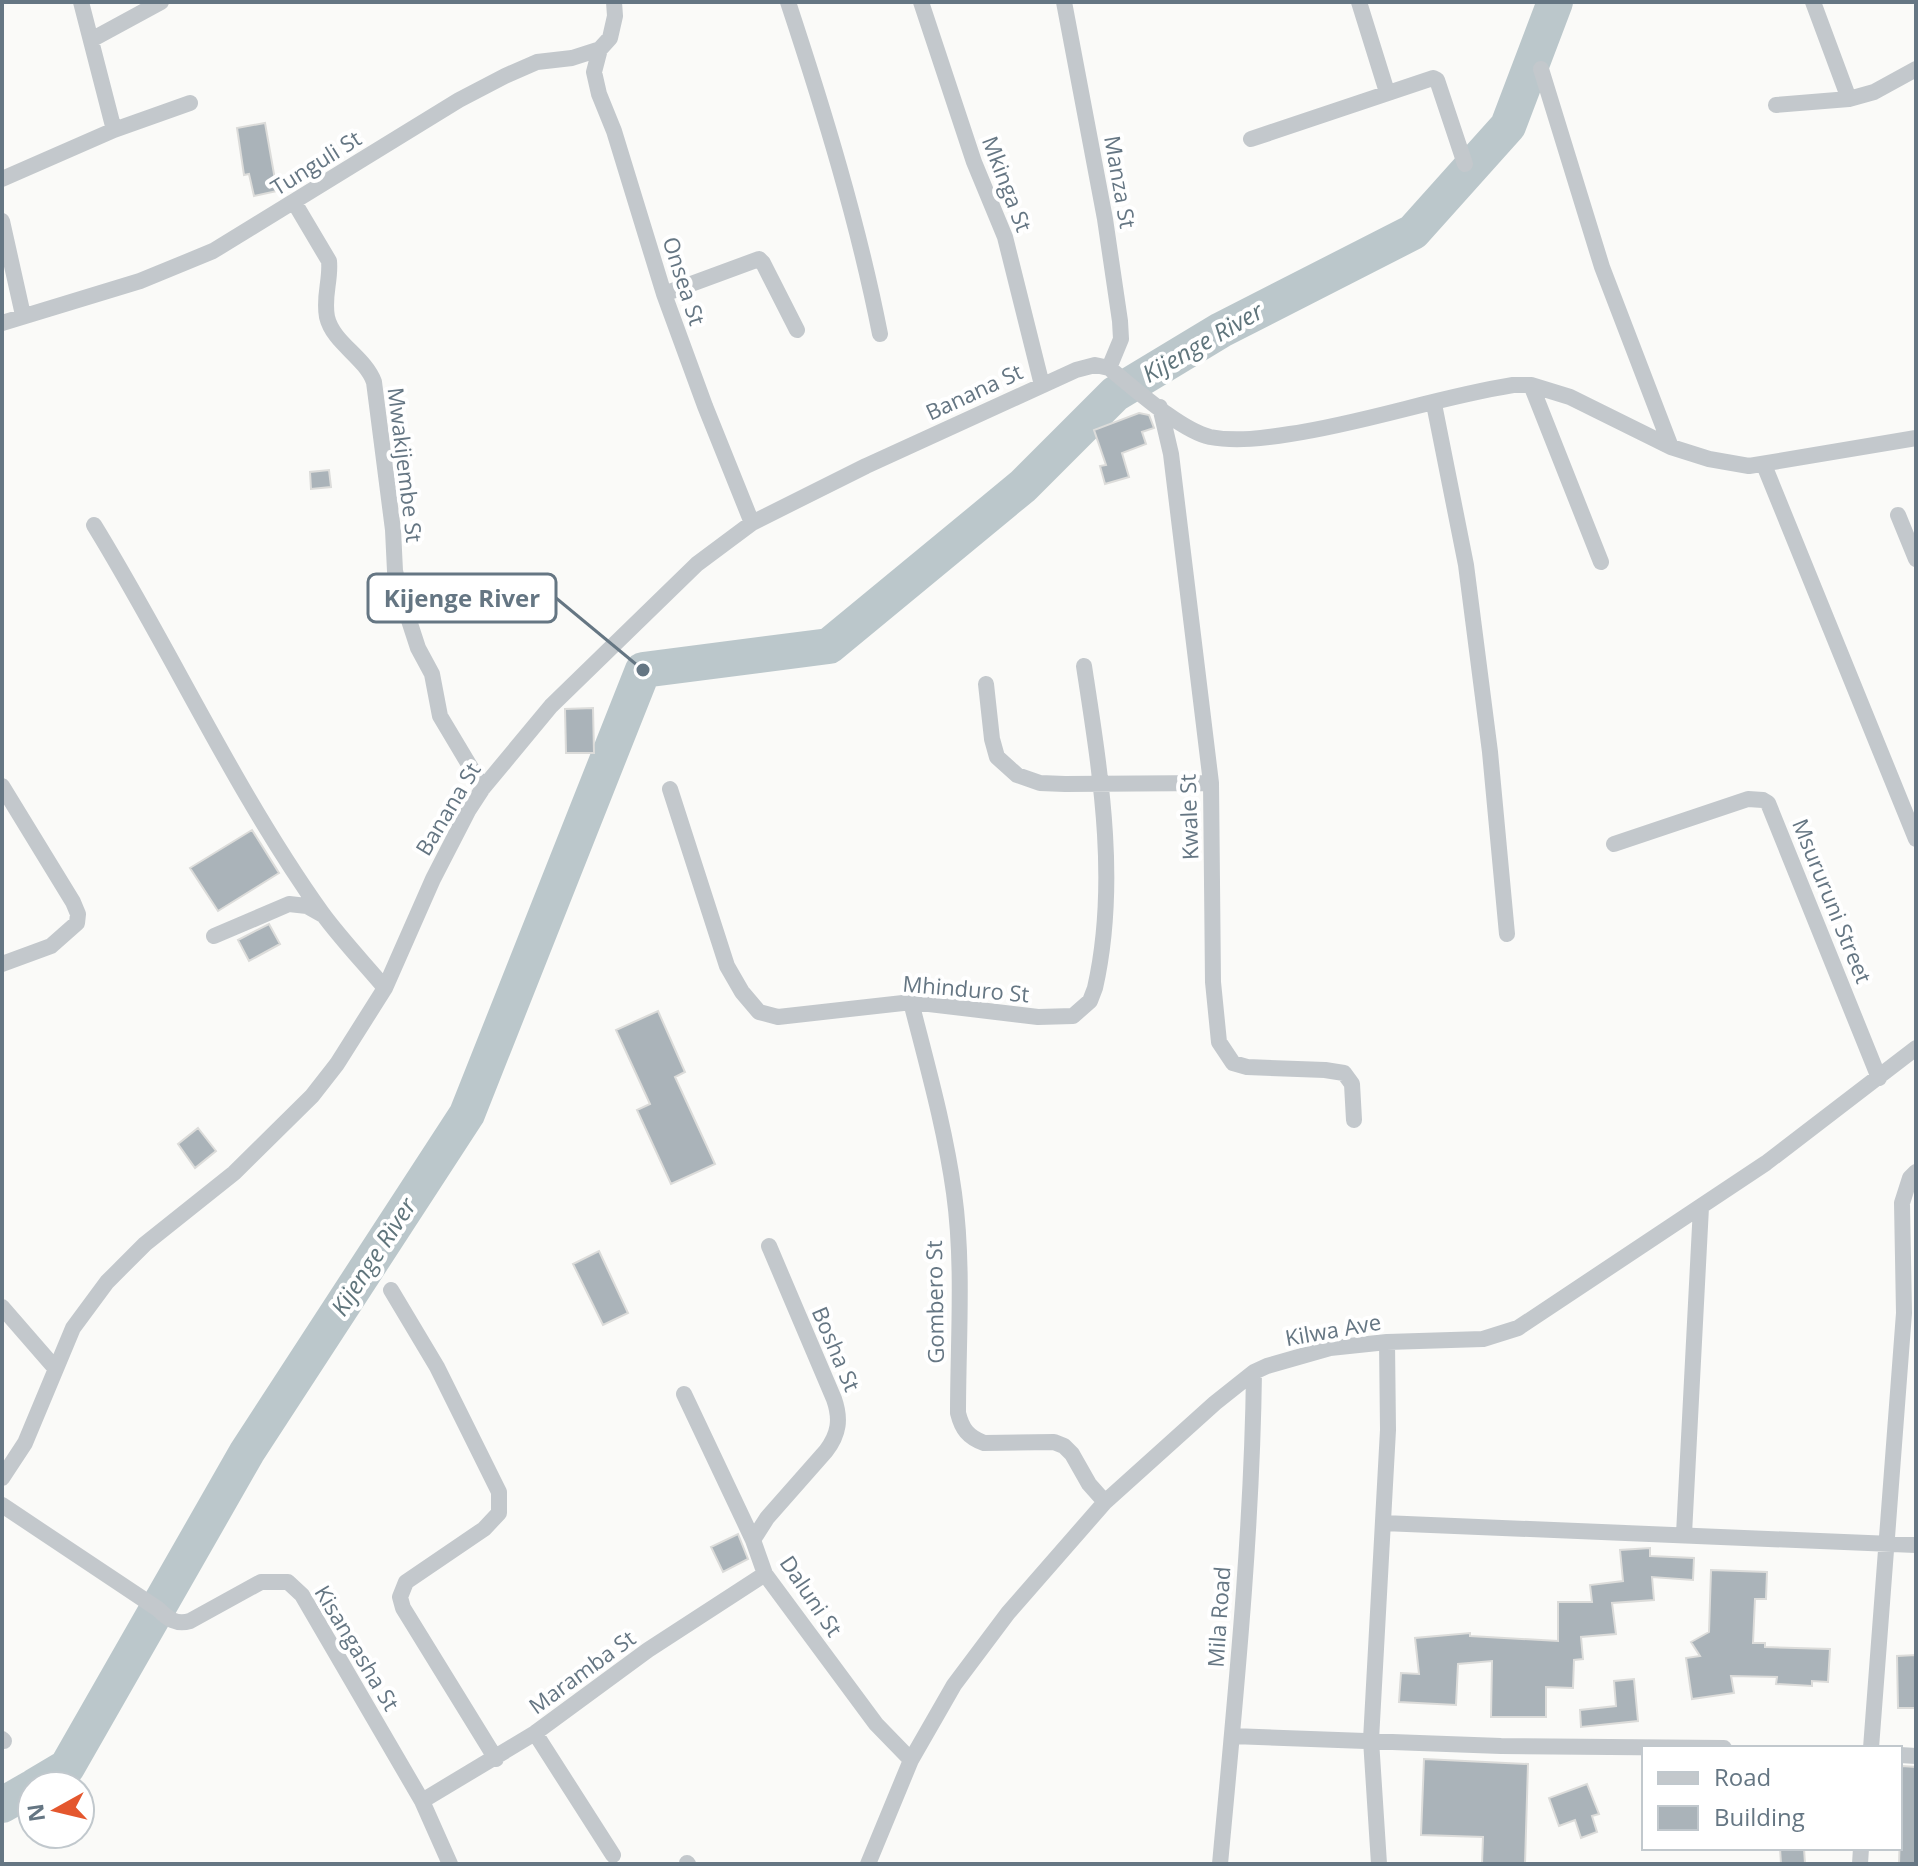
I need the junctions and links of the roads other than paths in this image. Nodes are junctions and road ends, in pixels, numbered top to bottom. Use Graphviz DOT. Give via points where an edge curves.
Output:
graph roads {
  1 [pos="81,2"];
  2 [pos="161,2"];
  3 [pos="614,2"];
  4 [pos="788,2"];
  5 [pos="921,2"];
  6 [pos="1064,2"];
  7 [pos="1359,2"];
  8 [pos="1813,2"];
  9 [pos="91,40"];
  10 [pos="600,49"];
  11 [pos="1541,69"];
  12 [pos="1916,69"];
  13 [pos="1387,92"];
  14 [pos="1849,99"];
  15 [pos="190,103"];
  16 [pos="1776,105"];
  17 [pos="114,130"];
  18 [pos="1251,139"];
  19 [pos="1465,164"];
  20 [pos="2,179"];
  21 [pos="294,202"];
  22 [pos="2,221"];
  23 [pos="664,294"];
  24 [pos="23,315"];
  25 [pos="2,323"];
  26 [pos="797,330"];
  27 [pos="880,334"];
  28 [pos="1113,372"];
  29 [pos="1042,385"];
  30 [pos="1531,385"];
  31 [pos="1434,404"];
  32 [pos="1160,407"];
  33 [pos="1916,438"];
  34 [pos="1671,447"];
  35 [pos="1764,465"];
  36 [pos="1898,515"];
  37 [pos="752,523"];
  38 [pos="94,525"];
  39 [pos="1916,559"];
  40 [pos="1601,562"];
  41 [pos="1084,666"];
  42 [pos="986,684"];
  43 [pos="1102,783"];
  44 [pos="1211,783"];
  45 [pos="2,786"];
  46 [pos="483,788"];
  47 [pos="670,789"];
  48 [pos="1916,839"];
  49 [pos="1614,844"];
  50 [pos="324,916"];
  51 [pos="1507,934"];
  52 [pos="214,936"];
  53 [pos="2,964"];
  54 [pos="385,988"];
  55 [pos="911,1002"];
  56 [pos="1916,1048"];
  57 [pos="1879,1078"];
  58 [pos="1354,1120"];
  59 [pos="1916,1172"];
  60 [pos="1701,1207"];
  61 [pos="769,1246"];
  62 [pos="391,1290"];
  63 [pos="2,1307"];
  64 [pos="1910,1313"];
  65 [pos="1387,1342"];
  66 [pos="55,1368"];
  67 [pos="1254,1372"];
  68 [pos="684,1394"];
  69 [pos="2,1478"];
  70 [pos="1105,1502"];
  71 [pos="2,1505"];
  72 [pos="1383,1523"];
  73 [pos="1684,1534"];
  74 [pos="753,1540"];
  75 [pos="1887,1542"];
  76 [pos="1916,1545"];
  77 [pos="765,1574"];
  78 [pos="535,1733"];
  79 [pos="1232,1736"];
  80 [pos="1371,1740"];
  81 [pos="1871,1746"];
  82 [pos="1642,1747"];
  83 [pos="496,1759"];
  84 [pos="911,1760"];
  85 [pos="422,1801"];
  86 [pos="613,1855"];
  87 [pos="450,1864"];
  88 [pos="868,1864"];
  89 [pos="1220,1864"];
  90 [pos="1379,1864"];
  1 -- 9 [label="street"];
  2 -- 9 [label="street"];
  3 -- 10 [label="street" via="610,38"];
  4 -- 27 [label="street" via="866,265"];
  5 -- 29 [label="street, Mkinga St" via="1005,237"];
  6 -- 28 [label="street, Manza St" via="1120,321"];
  7 -- 13 [label="street"];
  8 -- 14 [label="street"];
  9 -- 17 [label="street"];
  10 -- 21 [label="street, Tunguli St" via="537,62 505,76"];
  10 -- 23 [label="street, Onsea St" via="594,72 599,94"];
  11 -- 34 [label="street" via="1602,267"];
  12 -- 14 [label="street"];
  13 -- 18 [label="street"];
  13 -- 19 [label="street" via="1437,80"];
  14 -- 16 [label="street"];
  15 -- 17 [label="street"];
  17 -- 20 [label="street"];
  21 -- 24 [label="street, Tunguli St" via="213,251 140,281"];
  21 -- 46 [label="street, Mwakijembe St" via="329,261 325,289 331,327 374,382 402,599 432,674 440,716"];
  22 -- 24 [label="street"];
  23 -- 26 [label="street" via="759,259"];
  23 -- 37 [label="street, Onsea St"];
  24 -- 25 [label="street, Tunguli St"];
  28 -- 29 [label="street, Banana St" via="1095,365"];
  28 -- 32 [label="street"];
  29 -- 37 [label="street, Banana St"];
  30 -- 31 [label="street"];
  30 -- 34 [label="street" via="1570,397"];
  30 -- 40 [label="street"];
  31 -- 32 [label="street" via="1253,439 1209,437"];
  31 -- 51 [label="street" via="1466,565"];
  32 -- 44 [label="street, Kwale St" via="1171,454"];
  33 -- 35 [label="street"];
  34 -- 35 [label="street" via="1729,463"];
  35 -- 48 [label="street"];
  36 -- 39 [label="street"];
  37 -- 46 [label="street, Banana St" via="697,564 634,623 551,706"];
  38 -- 50 [label="street" via="235,773"];
  41 -- 43 [label="street, Mhinduro St"];
  42 -- 43 [label="street" via="992,739 1005,768 1040,783"];
  43 -- 44 [label="street"];
  43 -- 55 [label="street, Mhinduro St" via="1105,905 1090,1001 1064,1018"];
  44 -- 58 [label="street, Kwale St" via="1213,982 1219,1042 1233,1063 1247,1067 1344,1073 1352,1084"];
  45 -- 53 [label="street" via="78,914 77,923 51,946"];
  46 -- 54 [label="street, Banana St" via="452,840"];
  47 -- 55 [label="street, Mhinduro St" via="727,966 759,1012 778,1017"];
  49 -- 57 [label="street, Msururuni Street" via="1748,799 1768,803"];
  50 -- 52 [label="street" via="289,904"];
  50 -- 54 [label="street"];
  54 -- 66 [label="street, Banana St" via="312,1096 234,1173 145,1244 107,1282 73,1328"];
  55 -- 70 [label="street, Gombero St" via="954,1196 960,1423 984,1443 1046,1441 1064,1446"];
  56 -- 57 [label="street, Kilwa Ave"];
  57 -- 60 [label="street, Kilwa Ave"];
  59 -- 64 [label="street" via="1902,1203"];
  60 -- 65 [label="street, Kilwa Ave" via="1505,1334"];
  60 -- 73 [label="street"];
  61 -- 74 [label="street, Bosha St" via="834,1399 838,1427 835,1440"];
  62 -- 83 [label="street" via="437,1367 499,1492 499,1513 484,1529 406,1582 400,1597"];
  63 -- 66 [label="street"];
  64 -- 75 [label="street"];
  65 -- 67 [label="street, Kilwa Ave" via="1330,1348"];
  65 -- 72 [label="street"];
  66 -- 69 [label="street, Banana St" via="25,1443"];
  67 -- 70 [label="street, Kilwa Ave"];
  67 -- 79 [label="street, Mila Road"];
  68 -- 74 [label="street, Daluni St"];
  70 -- 84 [label="street, Kilwa Ave" via="1008,1613 954,1685"];
  71 -- 85 [label="street, Kisangasha St" via="178,1623 261,1582 288,1582 302,1595"];
  72 -- 73 [label="street"];
  72 -- 80 [label="street"];
  73 -- 75 [label="street"];
  74 -- 77 [label="street, Daluni St"];
  75 -- 76 [label="street"];
  75 -- 81 [label="street"];
  77 -- 78 [label="street, Maramba St" via="648,1650"];
  77 -- 84 [label="street, Daluni St" via="876,1724"];
  78 -- 83 [label="street, Maramba St"];
  78 -- 86 [label="street"];
  79 -- 80 [label="street"];
  79 -- 89 [label="street, Mila Road"];
  80 -- 82 [label="street"];
  80 -- 90 [label="street"];
  83 -- 85 [label="street, Maramba St"];
  84 -- 88 [label="street, Kilwa Ave"];
  85 -- 87 [label="street, Kisangasha St"];
}
